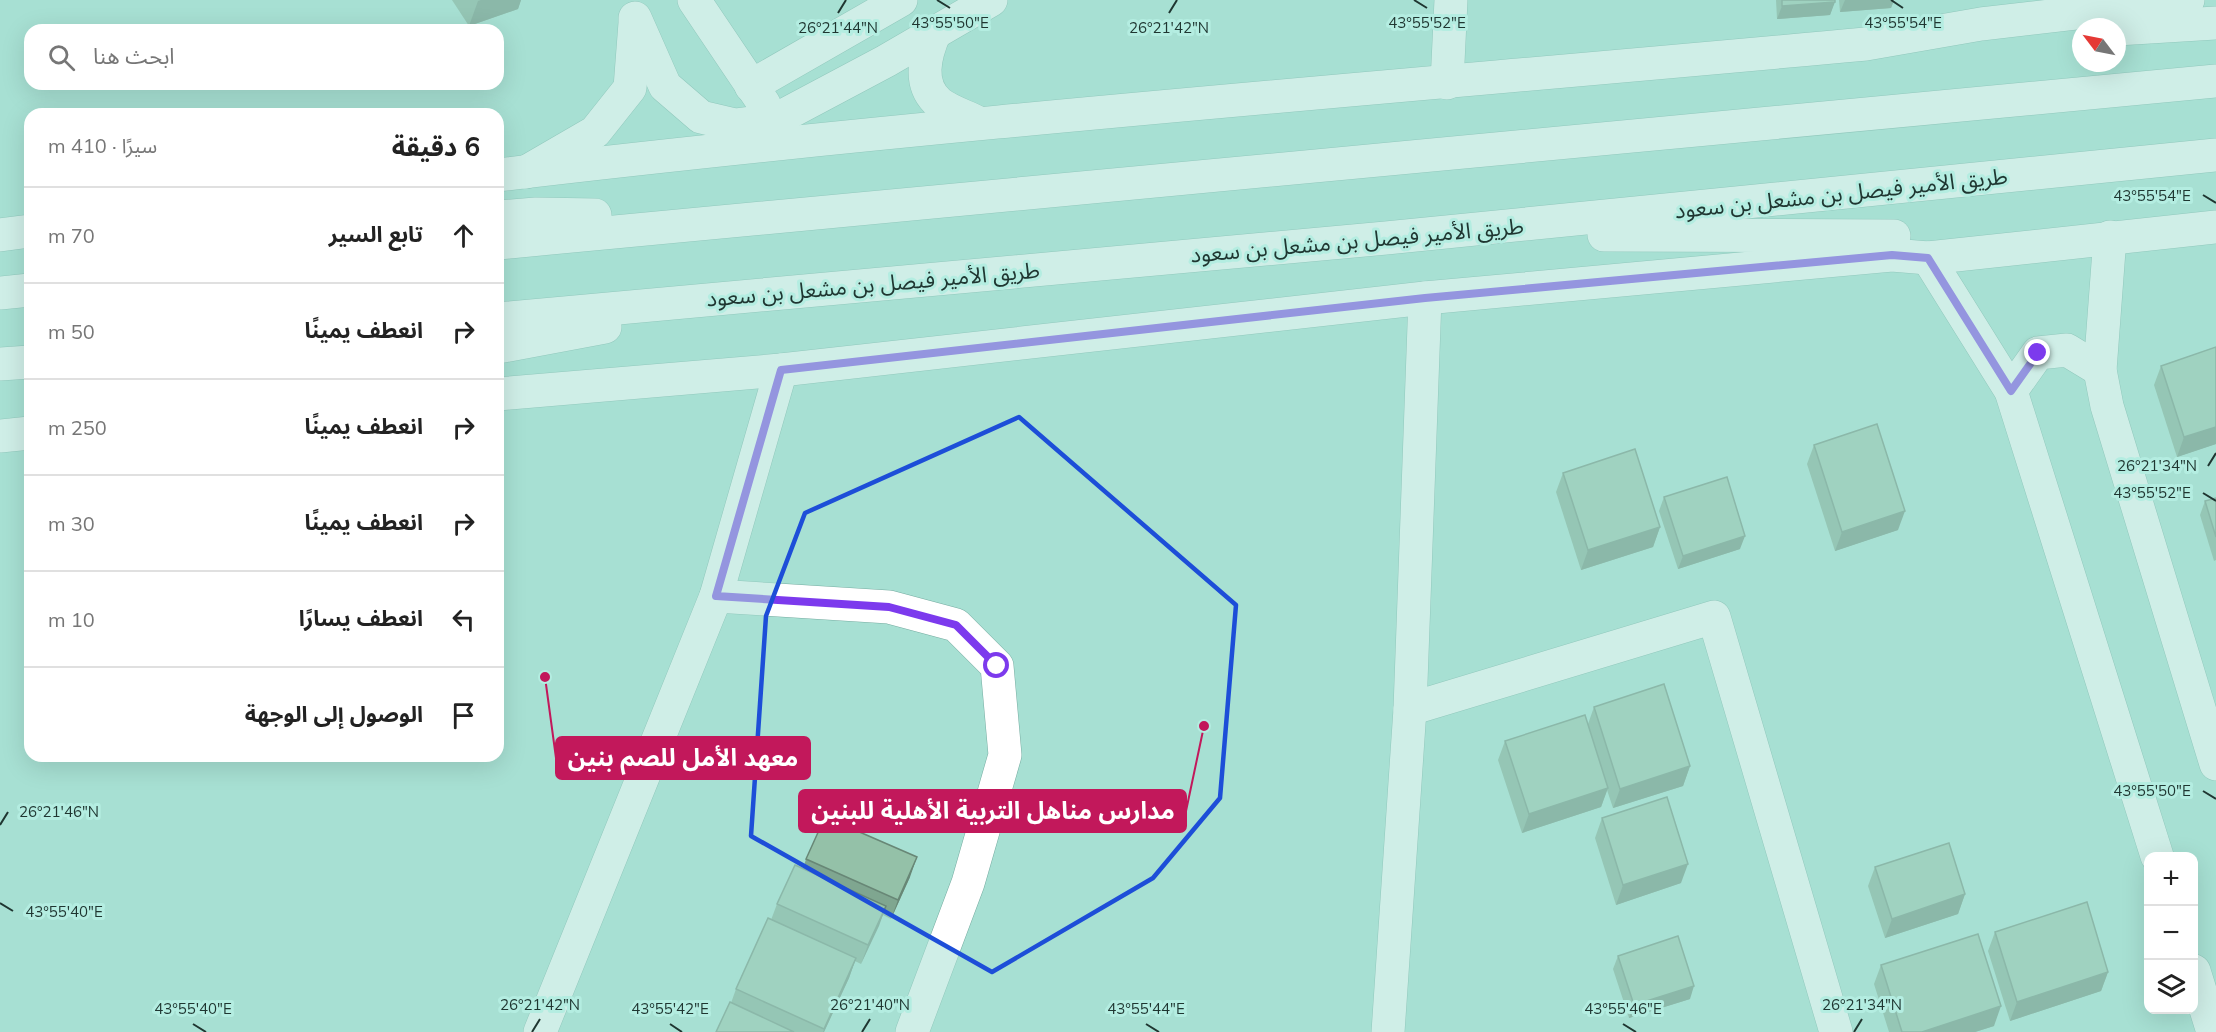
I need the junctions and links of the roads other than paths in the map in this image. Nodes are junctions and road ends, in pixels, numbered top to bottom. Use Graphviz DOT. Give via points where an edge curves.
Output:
graph roads {
  1 [pos="694,0"];
  2 [pos="900,0"];
  3 [pos="991,0"];
  4 [pos="1451,0"];
  5 [pos="2188,0"];
  6 [pos="630,9"];
  7 [pos="2216,23"];
  8 [pos="2126,28"];
  9 [pos="935,32"];
  10 [pos="2072,32"];
  11 [pos="1866,44"];
  12 [pos="2216,81"];
  13 [pos="1448,82"];
  14 [pos="751,86"];
  15 [pos="977,122"];
  16 [pos="781,131"];
  17 [pos="2216,155"];
  18 [pos="512,173"];
  19 [pos="2216,208"];
  20 [pos="759,216"];
  21 [pos="504,217"];
  22 [pos="2216,227"];
  23 [pos="24,232"];
  24 [pos="0,235"];
  25 [pos="2110,237"];
  26 [pos="1386,238"];
  27 [pos="504,242"];
  28 [pos="24,254"];
  29 [pos="0,256"];
  30 [pos="1928,258"];
  31 [pos="24,291"];
  32 [pos="0,293"];
  33 [pos="780,293"];
  34 [pos="1425,298"];
  35 [pos="504,318"];
  36 [pos="504,346"];
  37 [pos="24,362"];
  38 [pos="0,364"];
  39 [pos="781,370"];
  40 [pos="2100,370"];
  41 [pos="2011,391"];
  42 [pos="504,393"];
  43 [pos="24,434"];
  44 [pos="0,436"];
  45 [pos="716,596"];
  46 [pos="1410,709"];
  47 [pos="2216,764"];
  48 [pos="2156,852"];
  49 [pos="2198,986"];
  50 [pos="540,1032"];
  51 [pos="912,1032"];
  52 [pos="1388,1032"];
  53 [pos="1836,1032"];
  54 [pos="2213,1032"];
  1 -- 14 [label="main road"];
  2 -- 14 [label="main road"];
  3 -- 9 [label="main road"];
  4 -- 13 [label="main road"];
  5 -- 11 [label="main road" via="1981,24"];
  6 -- 16 [label="main road" via="665,86 701,117"];
  6 -- 18 [label="main road" via="630,88 595,132"];
  7 -- 8 [label="main road"];
  9 -- 15 [label="main road" via="923,76 938,102"];
  9 -- 16 [label="main road"];
  10 -- 11 [label="main road"];
  11 -- 13 [label="main road"];
  12 -- 20 [label="main road"];
  13 -- 15 [label="main road"];
  14 -- 16 [label="main road"];
  15 -- 16 [label="main road"];
  16 -- 18 [label="main road"];
  17 -- 26 [label="main road, طريق الأمير فيصل بن مشعل بن سعود"];
  19 -- 25 [label="main road"];
  20 -- 21 [label="main road"];
  20 -- 27 [label="main road"];
  22 -- 25 [label="main road"];
  23 -- 24 [label="main road"];
  25 -- 26 [label="main road"];
  25 -- 30 [label="main road"];
  25 -- 40 [label="main road"];
  26 -- 33 [label="main road, طريق الأمير فيصل بن مشعل بن سعود"];
  28 -- 29 [label="main road"];
  30 -- 34 [label="main road" via="1892,255"];
  30 -- 41 [label="main road"];
  31 -- 32 [label="main road"];
  33 -- 35 [label="main road, طريق الأمير فيصل بن مشعل بن سعود"];
  33 -- 36 [label="main road"];
  34 -- 39 [label="main road"];
  34 -- 46 [label="main road"];
  37 -- 38 [label="main road"];
  39 -- 42 [label="main road"];
  39 -- 45 [label="main road"];
  40 -- 41 [label="main road" via="2067,350 2038,353"];
  40 -- 47 [label="main road" via="2107,406"];
  41 -- 48 [label="main road"];
  43 -- 44 [label="main road"];
  45 -- 50 [label="main road"];
  45 -- 51 [label="main road" via="889,607 956,625 997,666 1005,756 968,884"];
  46 -- 52 [label="main road"];
  46 -- 53 [label="main road" via="1714,617"];
  49 -- 54 [label="main road"];
}
